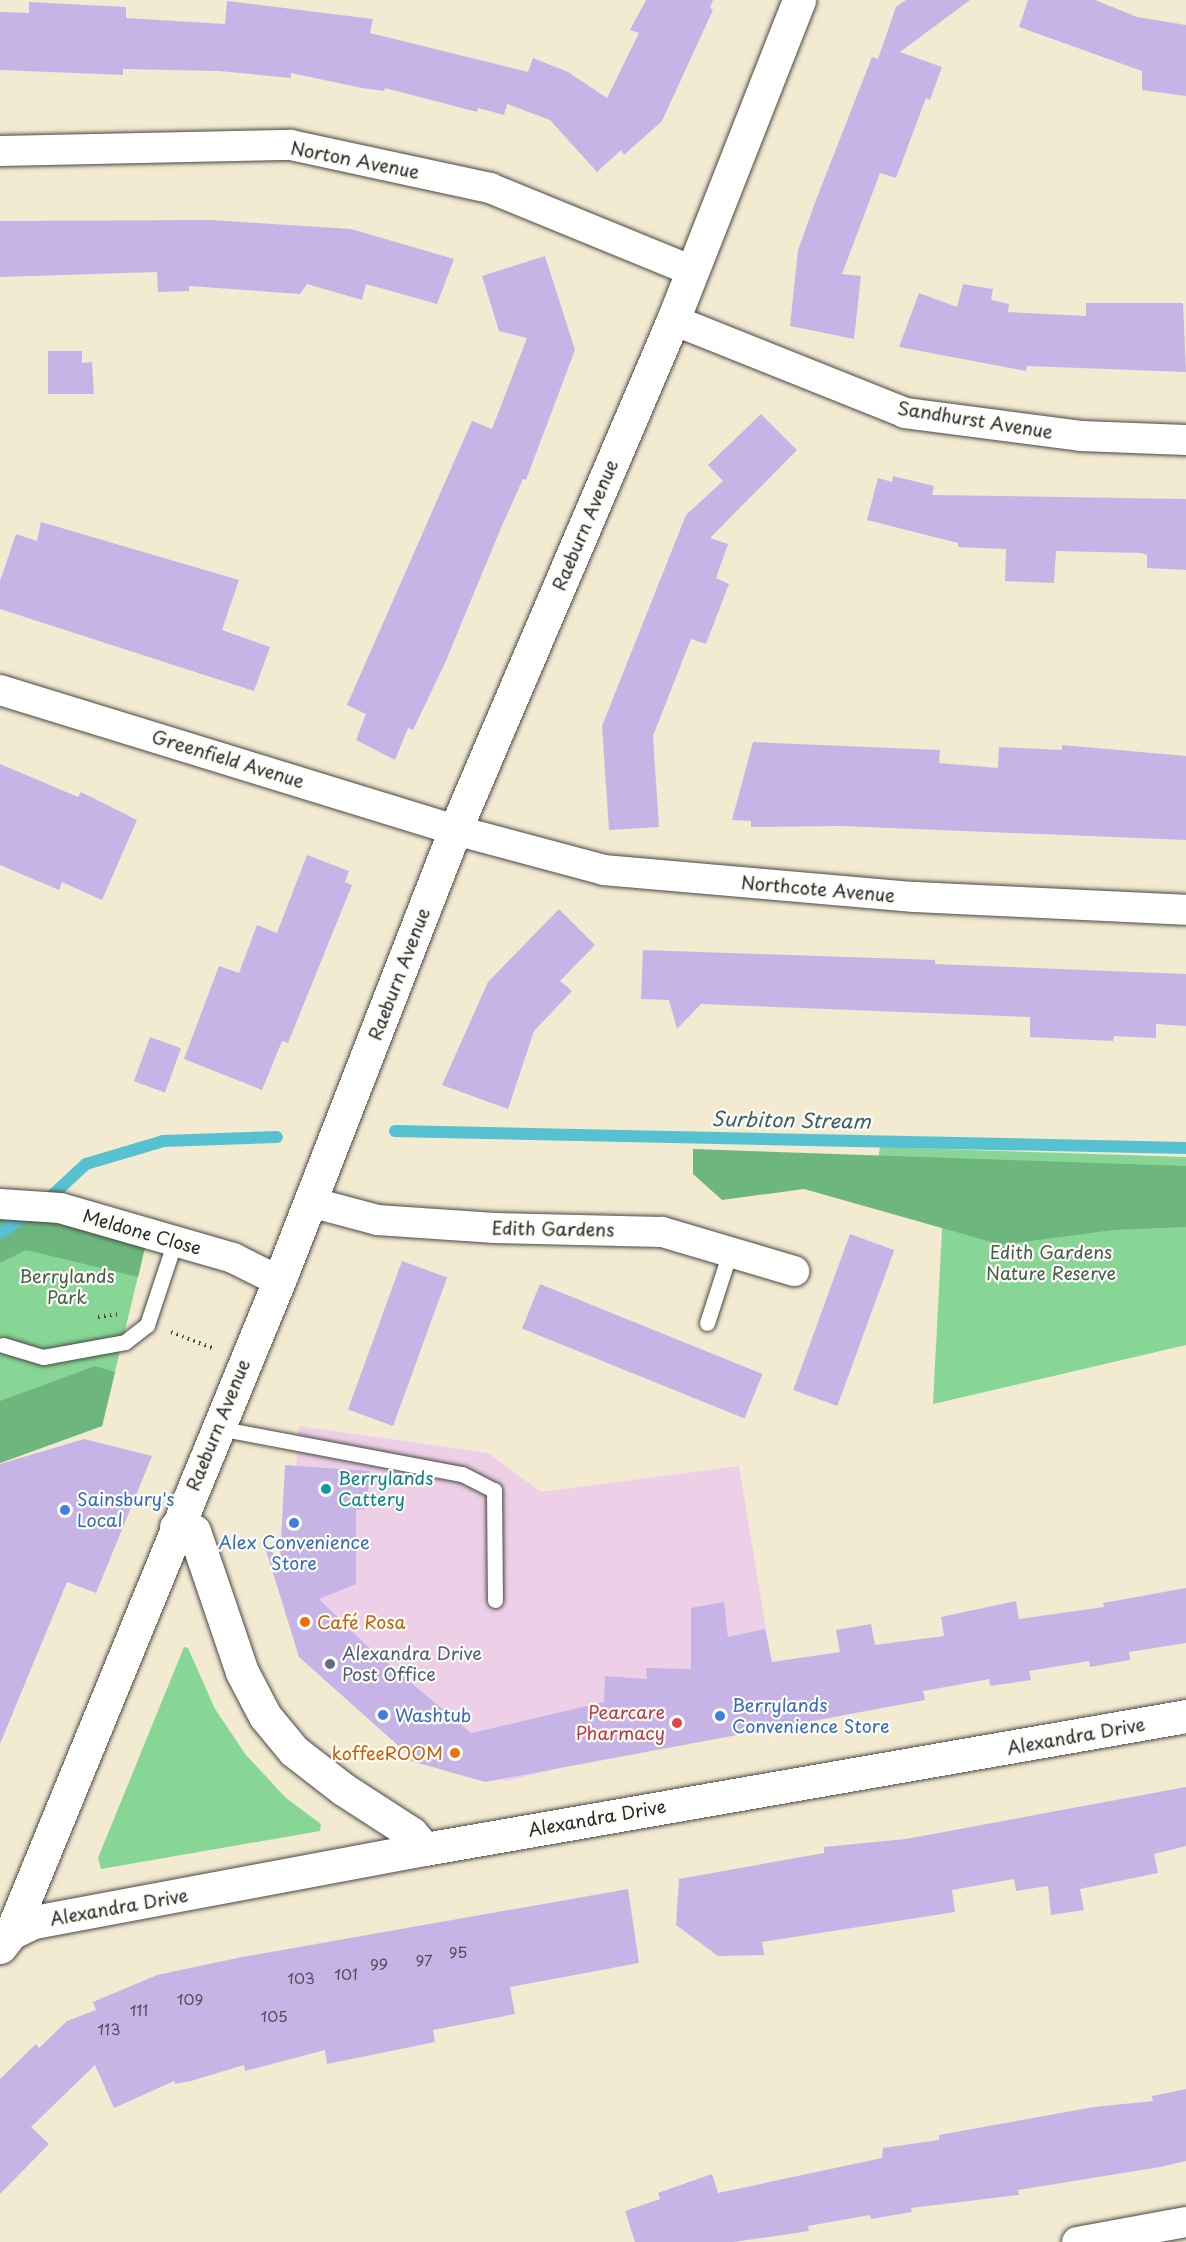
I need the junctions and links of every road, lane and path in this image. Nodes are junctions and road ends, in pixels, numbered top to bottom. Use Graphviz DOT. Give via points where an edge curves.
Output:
graph roads {
  1 [pos="799,0"];
  2 [pos="0,151"];
  3 [pos="692,271"];
  4 [pos="673,320"];
  5 [pos="1186,440"];
  6 [pos="0,690"];
  7 [pos="455,830"];
  8 [pos="1186,910"];
  9 [pos="310,1202"];
  10 [pos="0,1204"];
  11 [pos="175,1241"];
  12 [pos="730,1252"];
  13 [pos="794,1271"];
  14 [pos="279,1281"];
  15 [pos="706,1323"];
  16 [pos="3,1345"];
  17 [pos="218,1428"];
  18 [pos="176,1527"];
  19 [pos="495,1600"];
  20 [pos="1186,1716"];
  21 [pos="424,1849"];
  22 [pos="5,1940"];
  23 [pos="1186,2222"];
  24 [pos="1077,2242"];
  1 -- 3 [label="street, Raeburn Avenue"];
  2 -- 3 [label="street, Norton Avenue" via="291,145 490,188"];
  3 -- 4 [label="street, Raeburn Avenue"];
  4 -- 5 [label="street, Sandhurst Avenue" via="905,413 1081,436"];
  4 -- 7 [label="street, Raeburn Avenue"];
  6 -- 7 [label="street, Greenfield Avenue"];
  7 -- 8 [label="street, Northcote Avenue" via="604,870 914,897"];
  7 -- 9 [label="street, Raeburn Avenue"];
  9 -- 12 [label="street, Edith Gardens" via="377,1220 495,1228 662,1232"];
  9 -- 14 [label="street, Raeburn Avenue"];
  10 -- 11 [label="street, Meldone Close" via="60,1208"];
  11 -- 14 [label="street, Meldone Close" via="233,1258"];
  11 -- 16 [label="lane" via="147,1325 125,1342 43,1357"];
  12 -- 13 [label="street, Edith Gardens"];
  12 -- 15 [label="lane"];
  14 -- 17 [label="street, Raeburn Avenue"];
  17 -- 18 [label="street, Raeburn Avenue"];
  17 -- 19 [label="lane" via="462,1474 494,1490"];
  18 -- 21 [label="street" via="194,1531 242,1672 265,1716 294,1751 342,1789 411,1833"];
  18 -- 22 [label="street, Raeburn Avenue"];
  20 -- 21 [label="street, Alexandra Drive"];
  21 -- 22 [label="street, Alexandra Drive" via="34,1922"];
  23 -- 24 [label="street"];
}
